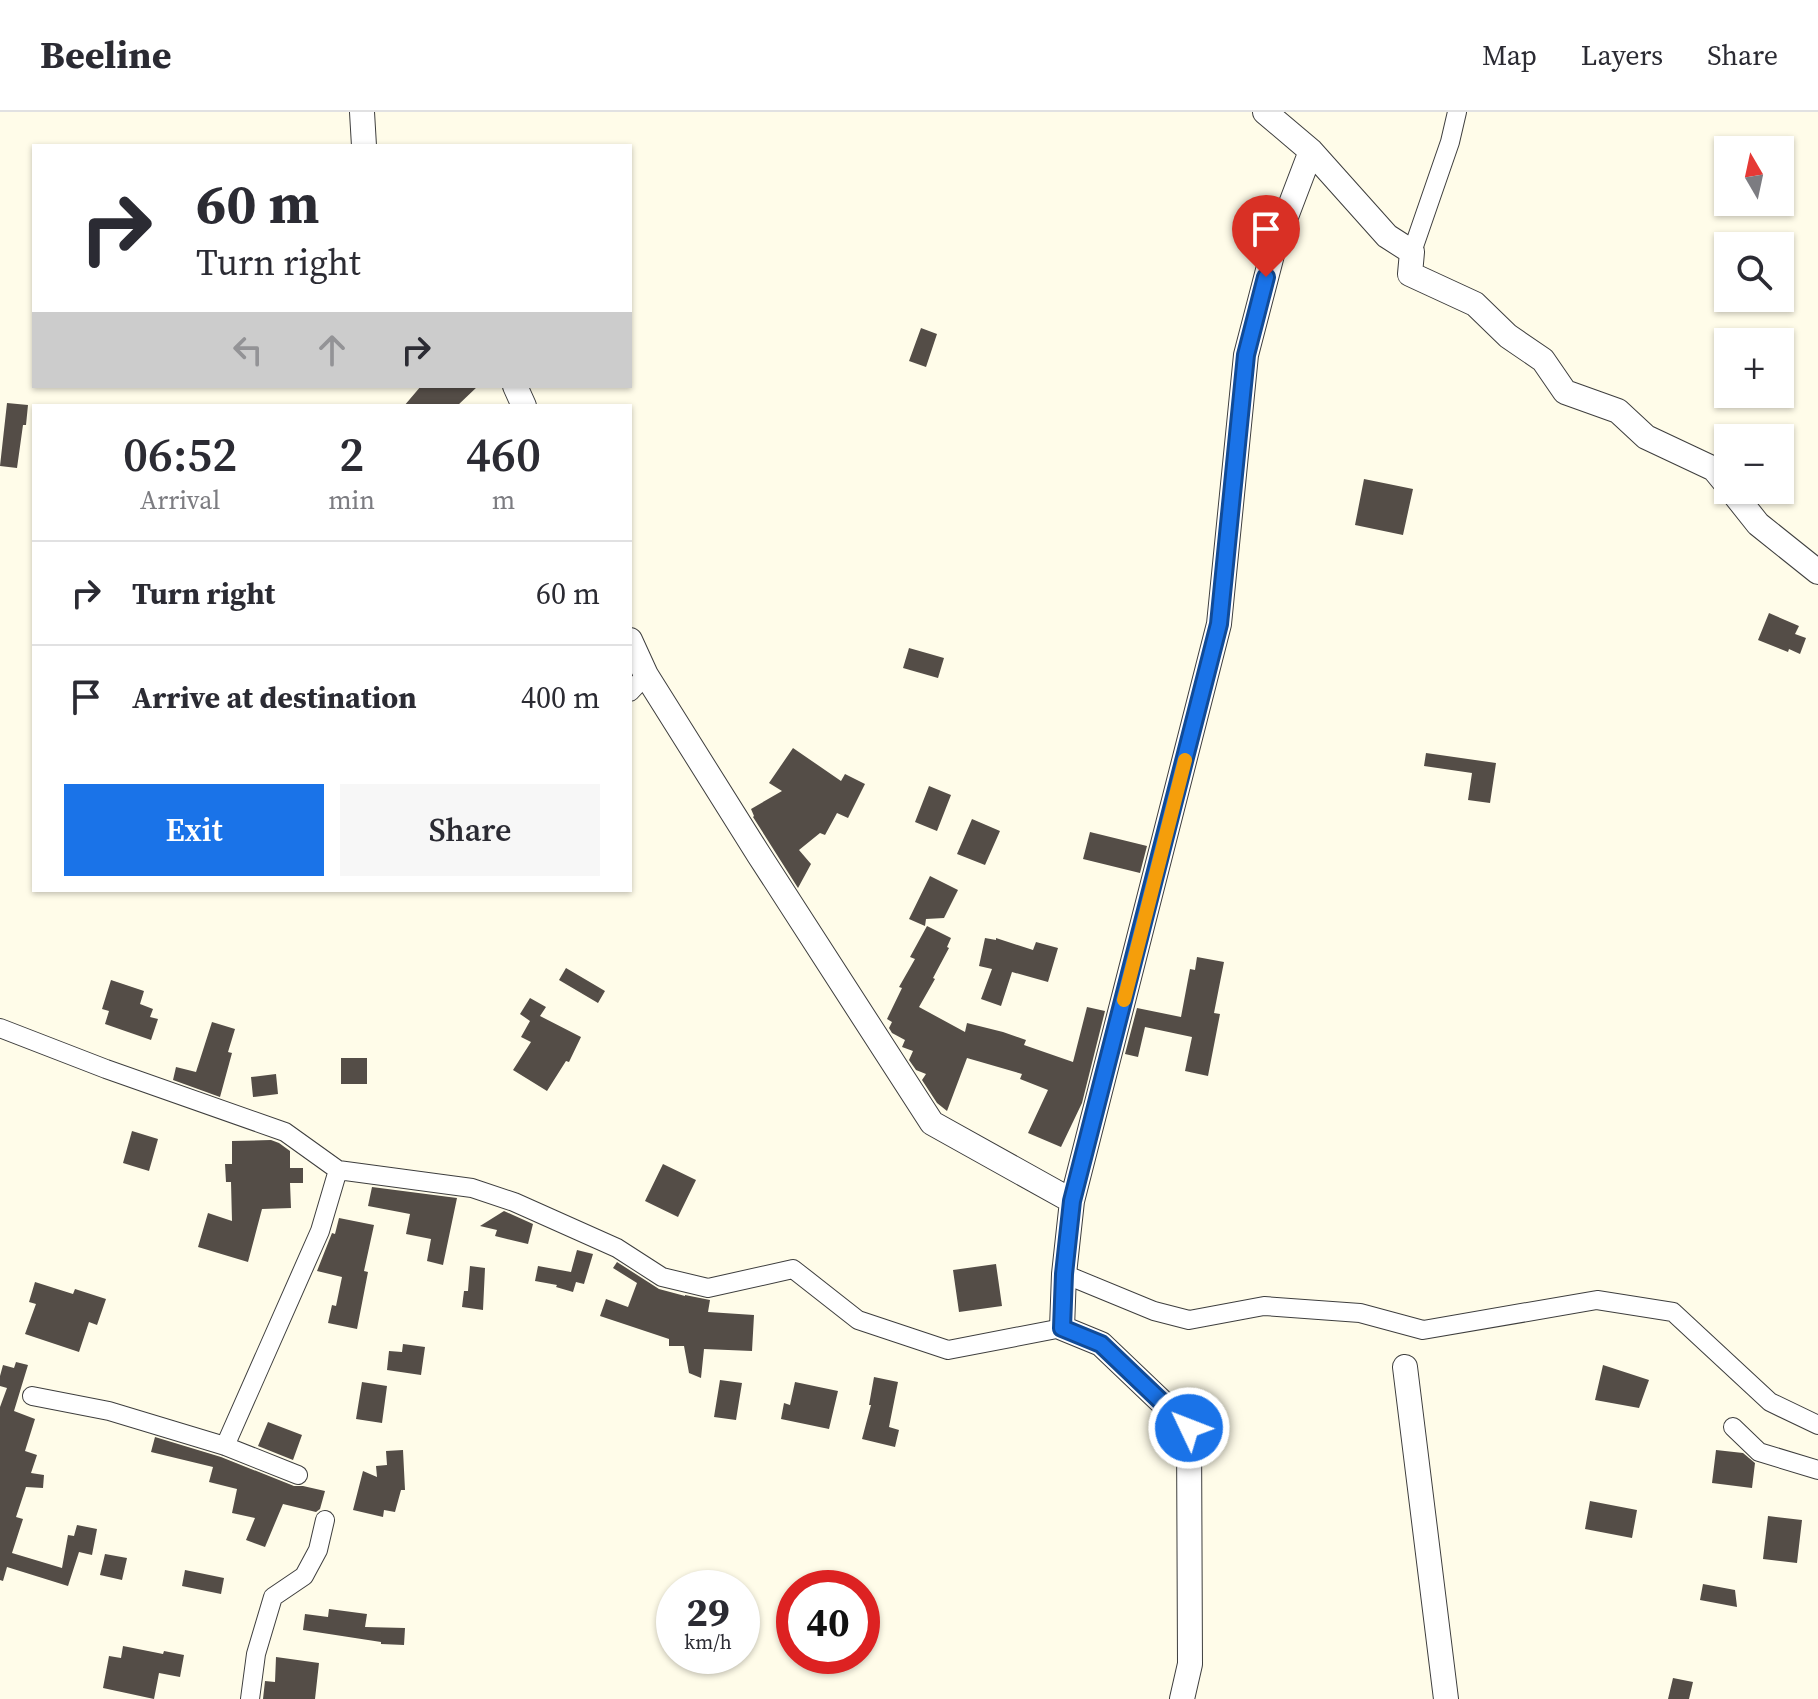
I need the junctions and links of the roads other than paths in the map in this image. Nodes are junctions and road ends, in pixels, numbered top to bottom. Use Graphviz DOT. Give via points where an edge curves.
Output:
graph roads {
  1 [pos="362,112"];
  2 [pos="1265,112"];
  3 [pos="1457,112"];
  4 [pos="364,144"];
  5 [pos="1311,151"];
  6 [pos="1412,252"];
  7 [pos="1714,469"];
  8 [pos="1742,504"];
  9 [pos="1818,572"];
  10 [pos="632,651"];
  11 [pos="638,684"];
  12 [pos="0,1028"];
  13 [pos="338,1170"];
  14 [pos="1072,1201"];
  15 [pos="1064,1285"];
  16 [pos="1062,1328"];
  17 [pos="1405,1367"];
  18 [pos="32,1396"];
  19 [pos="1818,1425"];
  20 [pos="1733,1427"];
  21 [pos="225,1446"];
  22 [pos="1818,1470"];
  23 [pos="298,1475"];
  24 [pos="325,1520"];
  25 [pos="250,1699"];
  26 [pos="1182,1699"];
  27 [pos="1446,1699"];
  1 -- 4 [label="street"];
  2 -- 5 [label="street"];
  3 -- 6 [label="street"];
  5 -- 6 [label="street" via="1387,236"];
  5 -- 14 [label="street" via="1273,251 1246,355 1219,624"];
  6 -- 7 [label="street" via="1410,274 1475,304 1543,360 1565,392 1618,411 1646,437"];
  8 -- 9 [label="street" via="1758,524"];
  10 -- 11 [label="street"];
  11 -- 14 [label="street" via="759,855 932,1123"];
  12 -- 13 [label="street" via="285,1132"];
  13 -- 16 [label="street" via="472,1188 617,1248 662,1277 708,1288 793,1269 858,1320 948,1350"];
  13 -- 21 [label="street" via="320,1231"];
  14 -- 15 [label="street"];
  15 -- 16 [label="street"];
  15 -- 19 [label="street" via="1189,1320 1264,1306 1360,1313 1423,1330 1597,1300 1673,1312 1770,1402"];
  16 -- 26 [label="street" via="1101,1344 1189,1428 1190,1664"];
  17 -- 27 [label="street"];
  18 -- 21 [label="street" via="109,1411"];
  20 -- 22 [label="street" via="1759,1452"];
  21 -- 23 [label="street"];
  24 -- 25 [label="street" via="304,1576 273,1597 256,1654"];
}
